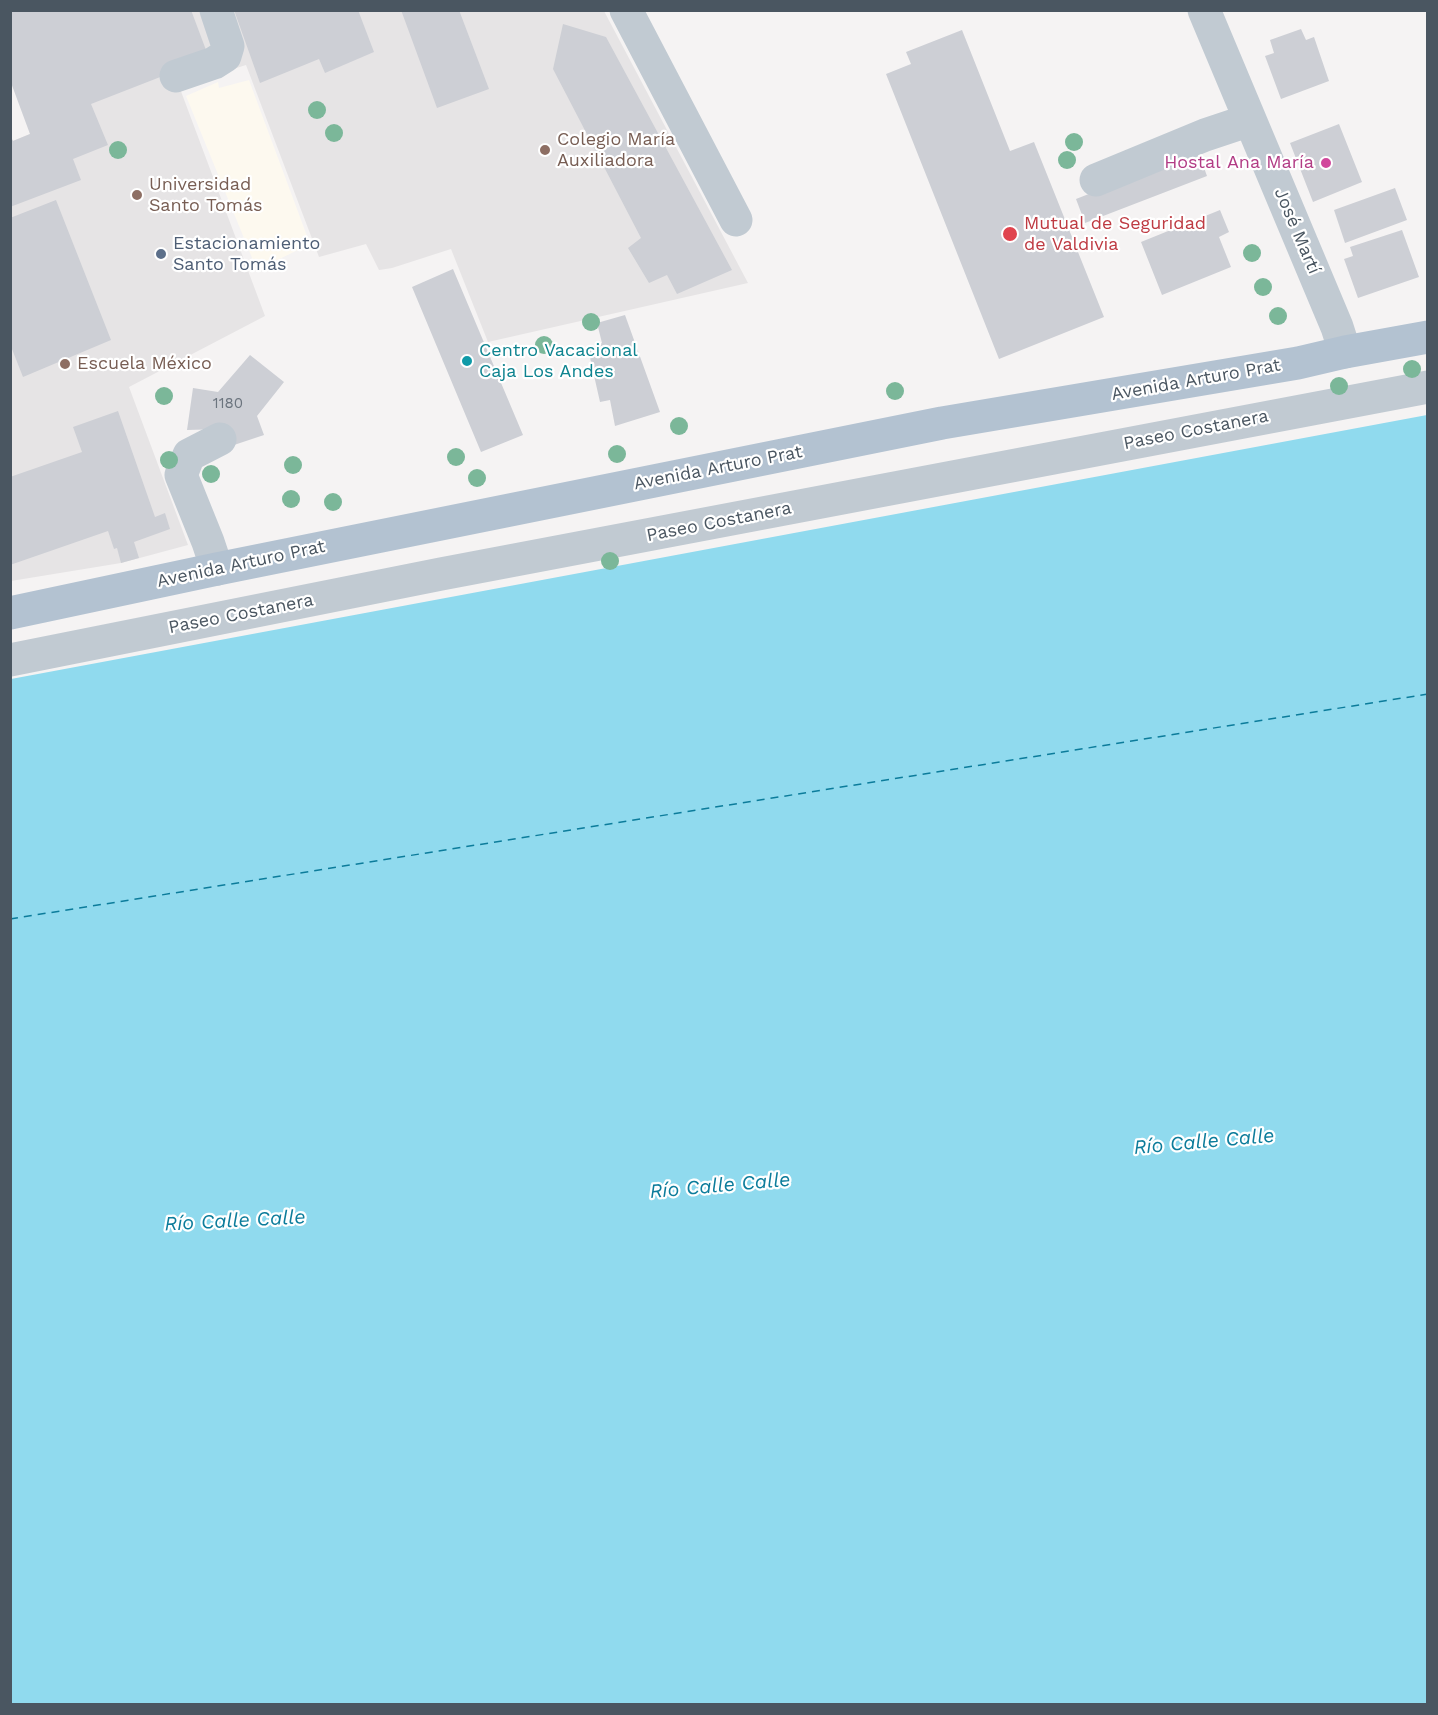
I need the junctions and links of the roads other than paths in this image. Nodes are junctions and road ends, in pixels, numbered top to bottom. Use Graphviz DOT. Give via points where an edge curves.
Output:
graph roads {
  1 [pos="216,10"];
  2 [pos="626,10"];
  3 [pos="1204,10"];
  4 [pos="176,76"];
  5 [pos="1250,120"];
  6 [pos="1096,180"];
  7 [pos="736,220"];
  8 [pos="1428,337"];
  9 [pos="1345,352"];
  10 [pos="1428,387"];
  11 [pos="220,439"];
  12 [pos="217,569"];
  13 [pos="10,613"];
  14 [pos="10,660"];
  1 -- 4 [label="street" via="228,46 225,56"];
  2 -- 7 [label="street"];
  3 -- 5 [label="street, José Martí"];
  5 -- 6 [label="street"];
  5 -- 9 [label="street, José Martí"];
  8 -- 9 [label="main road, Avenida Arturo Prat"];
  9 -- 12 [label="main road, Avenida Arturo Prat" via="942,423"];
  10 -- 14 [label="street, Paseo Costanera"];
  11 -- 12 [label="street" via="189,455 181,475"];
  12 -- 13 [label="main road, Avenida Arturo Prat"];
}
